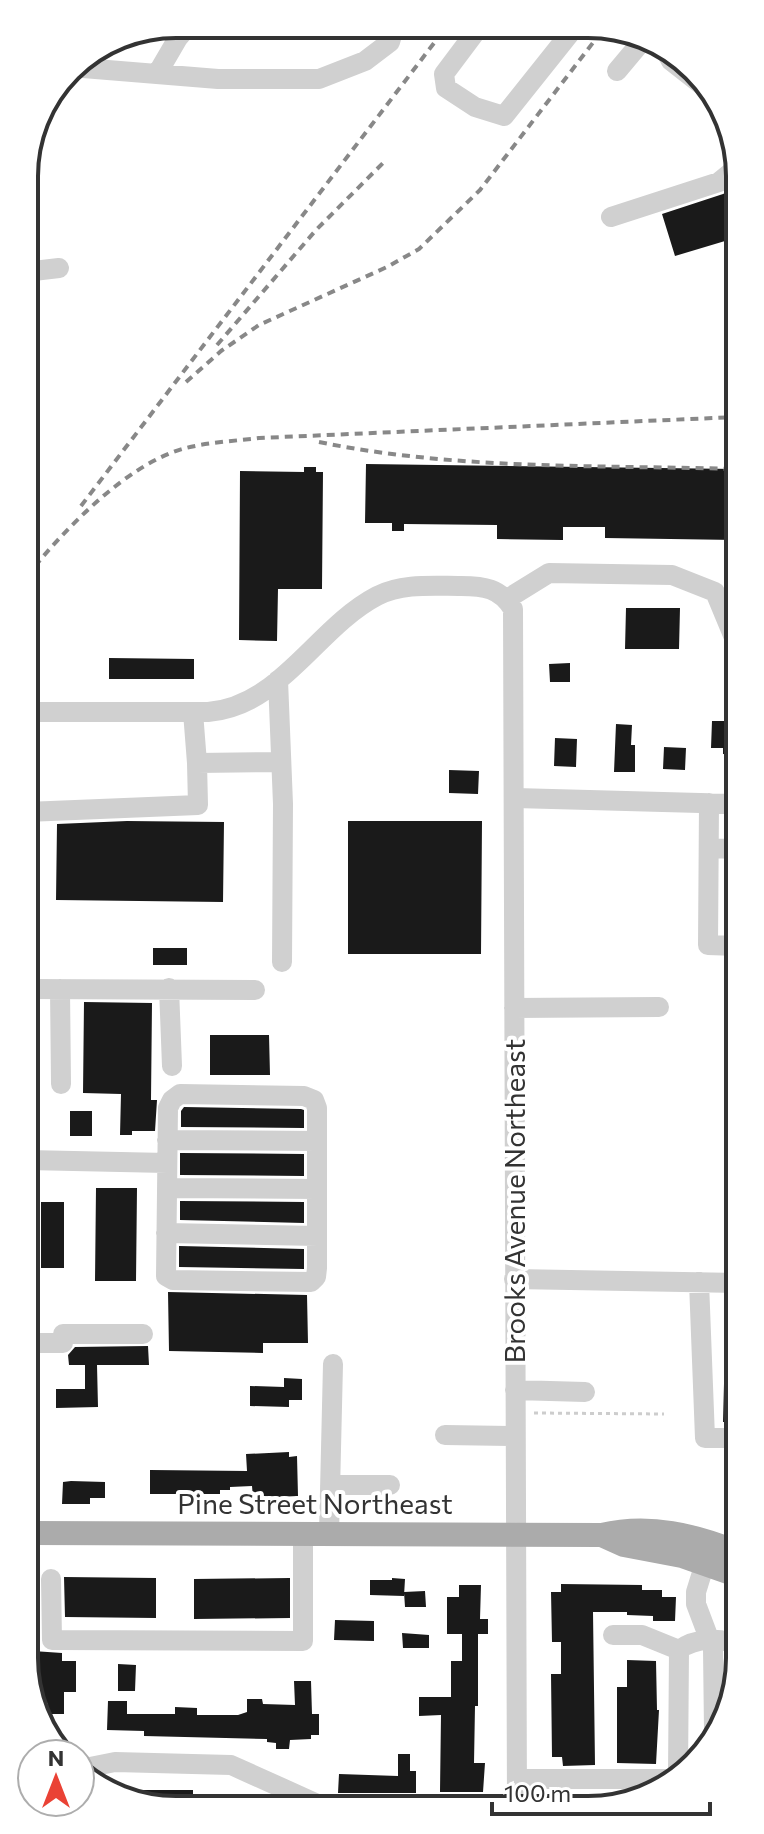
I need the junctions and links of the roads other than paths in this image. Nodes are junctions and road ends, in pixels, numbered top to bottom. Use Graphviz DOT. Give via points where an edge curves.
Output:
graph roads {
  1 [pos="178,38"];
  2 [pos="391,38"];
  3 [pos="471,38"];
  4 [pos="566,38"];
  5 [pos="637,47"];
  6 [pos="90,69"];
  7 [pos="617,71"];
  8 [pos="157,74"];
  9 [pos="726,176"];
  10 [pos="611,217"];
  11 [pos="59,268"];
  12 [pos="38,270"];
  13 [pos="507,599"];
  14 [pos="726,618"];
  15 [pos="278,680"];
  16 [pos="38,712"];
  17 [pos="193,712"];
  18 [pos="281,762"];
  19 [pos="197,763"];
  20 [pos="515,798"];
  21 [pos="709,803"];
  22 [pos="726,804"];
  23 [pos="38,812"];
  24 [pos="709,848"];
  25 [pos="726,849"];
  26 [pos="726,946"];
  27 [pos="282,962"];
  28 [pos="169,988"];
  29 [pos="38,989"];
  30 [pos="60,989"];
  31 [pos="255,990"];
  32 [pos="659,1007"];
  33 [pos="514,1008"];
  34 [pos="172,1066"];
  35 [pos="61,1084"];
  36 [pos="167,1140"];
  37 [pos="317,1141"];
  38 [pos="38,1160"];
  39 [pos="167,1163"];
  40 [pos="167,1188"];
  41 [pos="317,1189"];
  42 [pos="166,1233"];
  43 [pos="317,1236"];
  44 [pos="514,1279"];
  45 [pos="699,1282"];
  46 [pos="726,1283"];
  47 [pos="143,1334"];
  48 [pos="38,1343"];
  49 [pos="333,1364"];
  50 [pos="515,1390"];
  51 [pos="585,1392"];
  52 [pos="445,1435"];
  53 [pos="515,1436"];
  54 [pos="726,1438"];
  55 [pos="330,1485"];
  56 [pos="390,1485"];
  57 [pos="38,1533"];
  58 [pos="303,1534"];
  59 [pos="329,1534"];
  60 [pos="516,1535"];
  61 [pos="602,1535"];
  62 [pos="726,1548"];
  63 [pos="705,1563"];
  64 [pos="726,1571"];
  65 [pos="51,1579"];
  66 [pos="613,1635"];
  67 [pos="711,1640"];
  68 [pos="726,1641"];
  69 [pos="679,1650"];
  70 [pos="713,1716"];
  71 [pos="678,1763"];
  72 [pos="96,1766"];
  73 [pos="517,1779"];
  74 [pos="654,1779"];
  75 [pos="300,1796"];
  76 [pos="517,1796"];
  1 -- 8 [label="street"];
  2 -- 8 [label="street" via="365,61 319,79"];
  3 -- 4 [label="street" via="444,74 446,88 475,107 504,116"];
  5 -- 7 [label="street"];
  6 -- 8 [label="street"];
  9 -- 10 [label="street"];
  11 -- 12 [label="street"];
  13 -- 14 [label="street" via="549,573 672,575 715,592"];
  13 -- 15 [label="street" via="476,586 392,590 363,605"];
  13 -- 20 [label="street, Brooks Avenue Northeast" via="514,621"];
  15 -- 17 [label="street" via="237,707"];
  15 -- 18 [label="street"];
  16 -- 17 [label="street"];
  17 -- 19 [label="street"];
  18 -- 19 [label="street"];
  18 -- 27 [label="street"];
  19 -- 23 [label="street" via="198,805"];
  20 -- 21 [label="street"];
  20 -- 33 [label="street, Brooks Avenue Northeast"];
  21 -- 22 [label="street"];
  21 -- 24 [label="street"];
  24 -- 25 [label="street"];
  24 -- 26 [label="street" via="708,945"];
  28 -- 30 [label="street"];
  28 -- 31 [label="street"];
  28 -- 34 [label="street"];
  29 -- 30 [label="street"];
  30 -- 35 [label="street"];
  32 -- 33 [label="street"];
  33 -- 44 [label="street, Brooks Avenue Northeast"];
  36 -- 37 [label="street"];
  36 -- 37 [label="street" via="168,1108 180,1094 304,1096 314,1100"];
  36 -- 39 [label="street"];
  37 -- 41 [label="street"];
  38 -- 39 [label="street"];
  39 -- 40 [label="street"];
  40 -- 41 [label="street"];
  40 -- 42 [label="street"];
  41 -- 43 [label="street"];
  42 -- 43 [label="street"];
  42 -- 43 [label="street" via="166,1276 173,1280 311,1282 316,1277"];
  44 -- 45 [label="street"];
  44 -- 50 [label="street, Brooks Avenue Northeast"];
  45 -- 46 [label="street"];
  45 -- 54 [label="street" via="705,1438"];
  47 -- 48 [label="street" via="63,1334 63,1343"];
  49 -- 55 [label="street"];
  50 -- 51 [label="street"];
  50 -- 53 [label="street, Brooks Avenue Northeast"];
  52 -- 53 [label="street"];
  53 -- 60 [label="street, Brooks Avenue Northeast"];
  55 -- 56 [label="street"];
  55 -- 59 [label="street"];
  57 -- 58 [label="main road, Pine Street Northeast"];
  58 -- 59 [label="main road, Pine Street Northeast"];
  58 -- 65 [label="street" via="303,1641 52,1640"];
  59 -- 60 [label="main road, Pine Street Northeast"];
  60 -- 61 [label="main road, Pine Street Northeast"];
  60 -- 73 [label="street, Brooks Avenue Northeast"];
  61 -- 62 [label="main road, Pine Street Northeast" via="663,1531"];
  61 -- 63 [label="main road, Pine Street Northeast"];
  63 -- 64 [label="main road, Pine Street Northeast"];
  63 -- 67 [label="street" via="696,1604"];
  66 -- 69 [label="street" via="642,1635"];
  67 -- 68 [label="street"];
  67 -- 69 [label="street"];
  67 -- 70 [label="street"];
  69 -- 71 [label="street"];
  72 -- 75 [label="street" via="231,1765"];
  73 -- 74 [label="street"];
  73 -- 76 [label="street, Brooks Avenue Northeast"];
}
